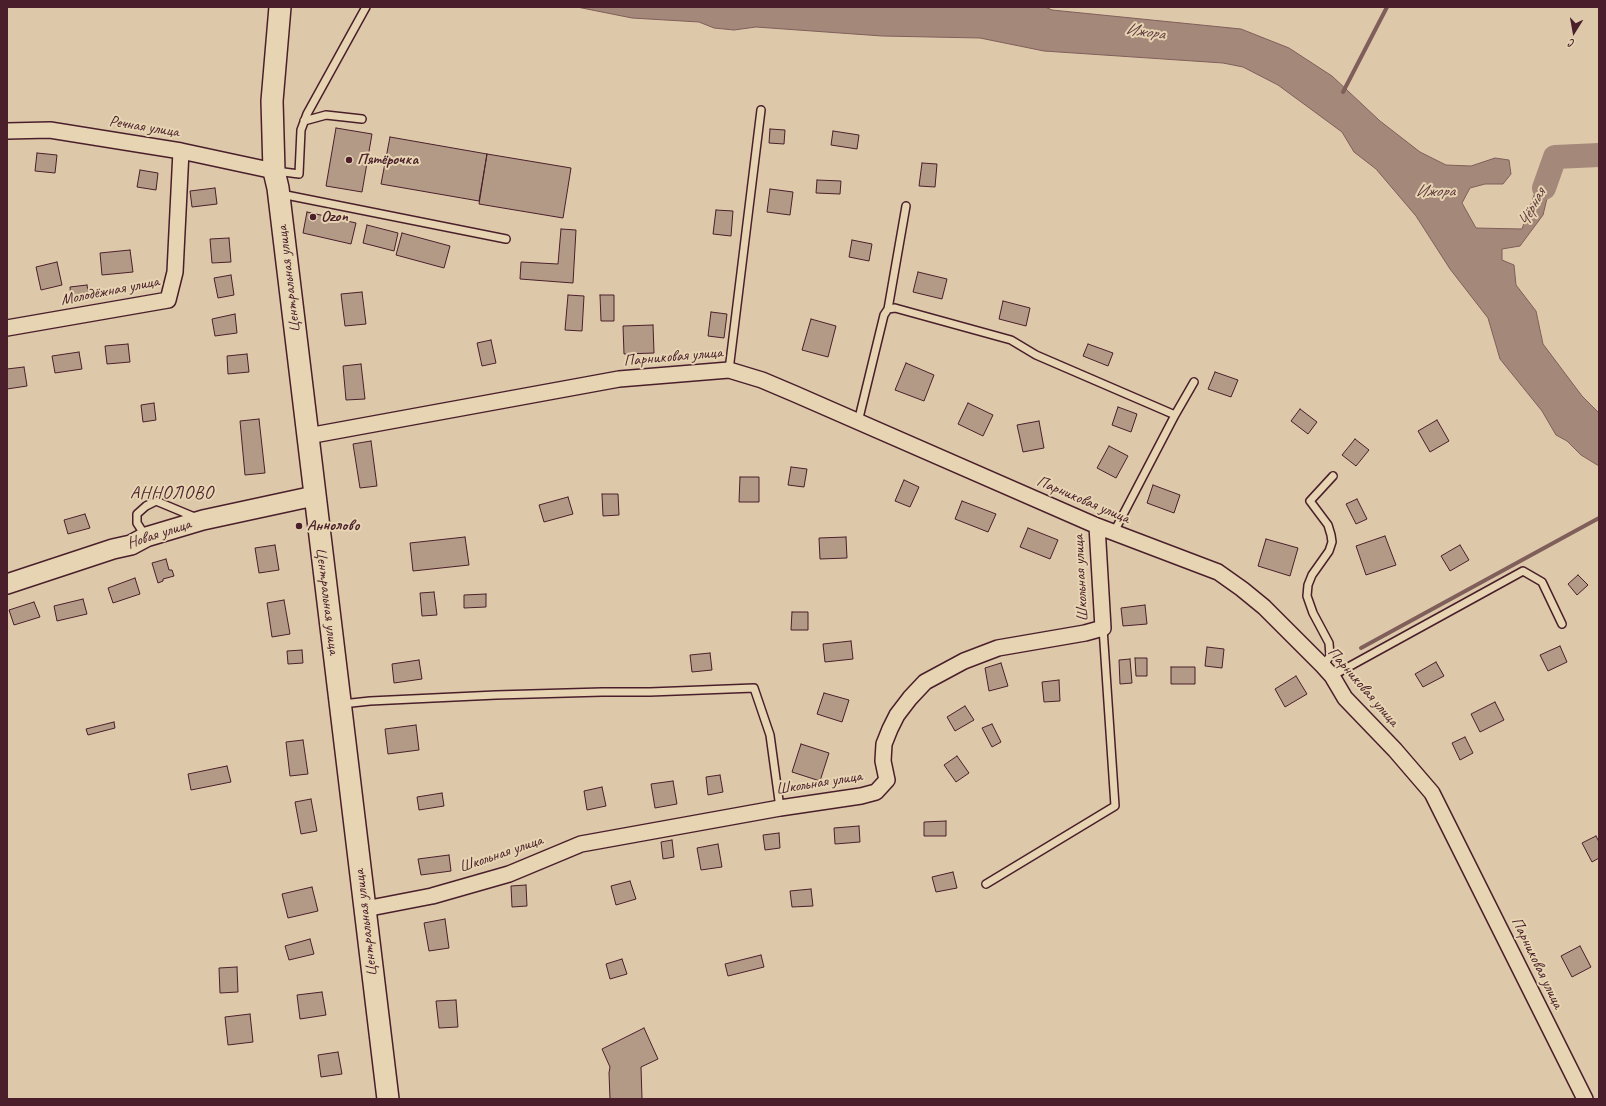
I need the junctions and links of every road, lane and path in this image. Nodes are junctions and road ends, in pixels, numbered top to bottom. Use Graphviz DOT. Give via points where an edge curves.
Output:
graph roads {
  1 [pos="280,7"];
  2 [pos="366,7"];
  3 [pos="761,110"];
  4 [pos="362,119"];
  5 [pos="304,122"];
  6 [pos="7,130"];
  7 [pos="181,151"];
  8 [pos="274,171"];
  9 [pos="279,194"];
  10 [pos="906,206"];
  11 [pos="506,239"];
  12 [pos="888,309"];
  13 [pos="7,328"];
  14 [pos="729,370"];
  15 [pos="1194,382"];
  16 [pos="1175,415"];
  17 [pos="858,422"];
  18 [pos="308,436"];
  19 [pos="1333,476"];
  20 [pos="314,496"];
  21 [pos="203,520"];
  22 [pos="1097,526"];
  23 [pos="1114,532"];
  24 [pos="146,537"];
  25 [pos="7,584"];
  26 [pos="1562,624"];
  27 [pos="1104,628"];
  28 [pos="1327,671"];
  29 [pos="340,704"];
  30 [pos="780,808"];
  31 [pos="986,884"];
  32 [pos="364,909"];
  33 [pos="388,1099"];
  34 [pos="1585,1099"];
  1 -- 8 [label="main road, Центральная улица" via="272,101"];
  2 -- 5 [label="lane"];
  3 -- 14 [label="lane"];
  4 -- 5 [label="lane" via="326,115"];
  5 -- 8 [label="lane" via="301,130 299,174"];
  6 -- 7 [label="street, Речная улица" via="50,130"];
  7 -- 8 [label="street, Речная улица"];
  7 -- 13 [label="street, Молодёжная улица" via="175,272 168,300"];
  8 -- 9 [label="main road, Центральная улица"];
  9 -- 11 [label="lane"];
  9 -- 18 [label="main road, Центральная улица"];
  10 -- 12 [label="lane"];
  12 -- 16 [label="lane" via="895,308 1011,340 1043,359"];
  12 -- 17 [label="lane" via="884,315"];
  14 -- 17 [label="street, Парниковая улица" via="762,380"];
  14 -- 18 [label="street, Парниковая улица" via="619,379"];
  15 -- 16 [label="lane"];
  16 -- 23 [label="lane"];
  17 -- 22 [label="street, Парниковая улица"];
  18 -- 20 [label="main road, Центральная улица"];
  19 -- 28 [label="lane" via="1310,501 1328,525 1332,542 1329,551 1312,575 1307,596 1329,643"];
  20 -- 21 [label="street, Новая улица"];
  20 -- 29 [label="main road, Центральная улица"];
  21 -- 24 [label="street, Новая улица"];
  21 -- 24 [label="lane" via="156,501 137,514 137,523"];
  22 -- 23 [label="street, Парниковая улица"];
  22 -- 27 [label="street, Школьная улица"];
  23 -- 28 [label="street, Парниковая улица" via="1218,572 1264,607"];
  24 -- 25 [label="street, Новая улица" via="131,545"];
  26 -- 28 [label="lane" via="1542,582 1523,571"];
  27 -- 30 [label="street, Школьная улица" via="998,648 944,671 925,682 897,715 884,744 883,761 887,780 876,792"];
  27 -- 31 [label="lane" via="1115,806"];
  28 -- 34 [label="street, Парниковая улица" via="1345,698 1432,793"];
  29 -- 30 [label="lane" via="496,695 754,688 770,735"];
  29 -- 32 [label="main road, Центральная улица"];
  30 -- 32 [label="street, Школьная улица" via="581,844 509,874 432,896"];
  32 -- 33 [label="main road, Центральная улица"];
}
